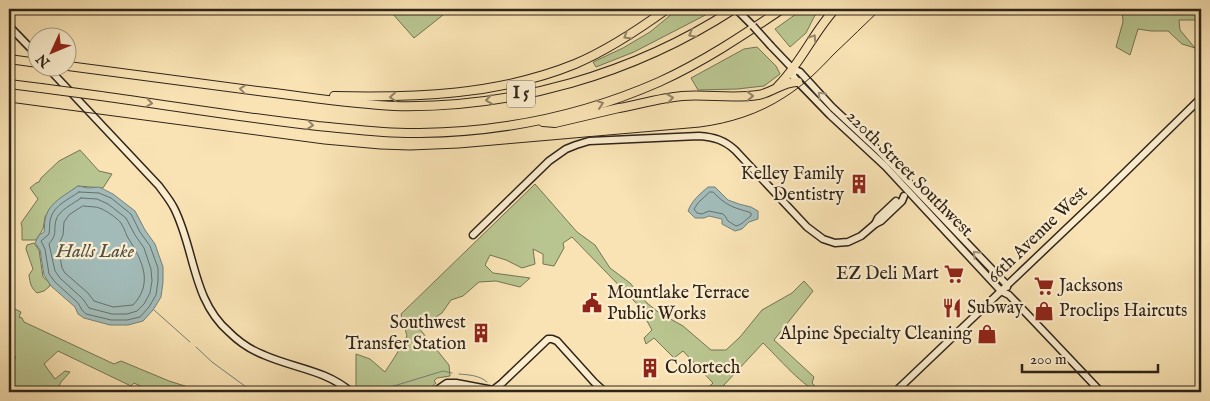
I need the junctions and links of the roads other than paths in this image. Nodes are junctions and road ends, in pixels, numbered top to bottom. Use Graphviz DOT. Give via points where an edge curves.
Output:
graph roads {
  1 [pos="667,9"];
  2 [pos="735,9"];
  3 [pos="782,9"];
  4 [pos="835,9"];
  5 [pos="9,26"];
  6 [pos="28,46"];
  7 [pos="11,59"];
  8 [pos="28,62"];
  9 [pos="78,68"];
  10 [pos="793,69"];
  11 [pos="57,78"];
  12 [pos="798,82"];
  13 [pos="9,84"];
  14 [pos="773,90"];
  15 [pos="292,95"];
  16 [pos="1201,98"];
  17 [pos="536,121"];
  18 [pos="909,191"];
  19 [pos="473,235"];
  20 [pos="1007,285"];
  21 [pos="1001,291"];
  22 [pos="1009,295"];
  23 [pos="351,392"];
  24 [pos="434,392"];
  25 [pos="605,392"];
  26 [pos="895,392"];
  27 [pos="1101,392"];
  1 -- 15 [label="highway, one-way" via="607,48 564,68 515,83 432,95"];
  2 -- 10 [label="main road, 220th Street Southwest, bridge"];
  2 -- 15 [label="highway, I 5, one-way" via="640,58 544,90 477,102 418,106"];
  17 -- 3 [label="highway, I 5, one-way" via="602,104 658,82 716,52"];
  10 -- 4 [label="highway, one-way"];
  5 -- 6 [label="main road"];
  7 -- 8 [label="highway"];
  15 -- 9 [label="highway, I 5, one-way"];
  10 -- 12 [label="main road, 220th Street Southwest" via="793,76"];
  10 -- 14 [label="highway"];
  18 -- 10 [label="main road, 220th Street Southwest, one-way" via="878,150 800,72"];
  11 -- 23 [label="main road" via="159,186 174,207 204,300 218,321 252,350 328,377"];
  12 -- 14 [label="highway"];
  12 -- 18 [label="main road, 220th Street Southwest"];
  13 -- 17 [label="highway, I 5, one-way, bridge" via="286,122 387,132 481,130"];
  17 -- 14 [label="highway, one-way" via="555,123 673,97 758,95"];
  16 -- 20 [label="main road, 66th Avenue West"];
  18 -- 19 [label="main road" via="866,233 848,242 835,243 823,240 807,227 735,150 718,138 589,141 566,149 549,161"];
  20 -- 18 [label="main road, 220th Street Southwest, one-way"];
  18 -- 21 [label="main road, 220th Street Southwest"];
  20 -- 21 [label="main road, 66th Avenue West"];
  20 -- 22 [label="main road"];
  21 -- 22 [label="main road, 220th Street Southwest"];
  21 -- 26 [label="main road, 66th Avenue West"];
  22 -- 27 [label="main road, 220th Street Southwest"];
  24 -- 25 [label="main road" via="447,383 493,390 548,339 557,341"];
}
